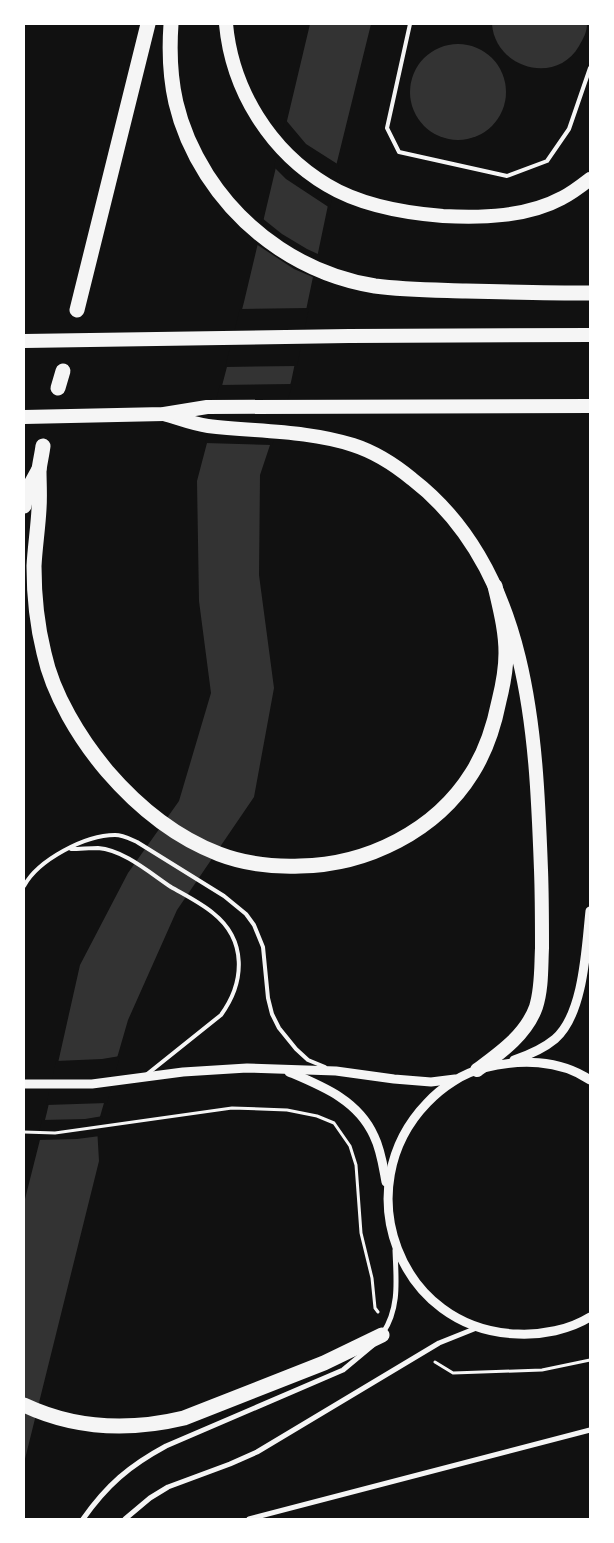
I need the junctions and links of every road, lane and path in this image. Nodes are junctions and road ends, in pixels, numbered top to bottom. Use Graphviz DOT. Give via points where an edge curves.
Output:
graph roads {
  1 [pos="148,24"];
  2 [pos="172,24"];
  3 [pos="226,24"];
  4 [pos="410,24"];
  5 [pos="590,68"];
  6 [pos="590,179"];
  7 [pos="590,293"];
  8 [pos="77,310"];
  9 [pos="590,335"];
  10 [pos="24,340"];
  11 [pos="62,371"];
  12 [pos="58,388"];
  13 [pos="590,406"];
  14 [pos="164,414"];
  15 [pos="24,417"];
  16 [pos="44,446"];
  17 [pos="39,467"];
  18 [pos="24,506"];
  19 [pos="495,586"];
  20 [pos="67,850"];
  21 [pos="24,886"];
  22 [pos="590,911"];
  23 [pos="503,1063"];
  24 [pos="284,1070"];
  25 [pos="336,1070"];
  26 [pos="477,1070"];
  27 [pos="144,1076"];
  28 [pos="457,1079"];
  29 [pos="590,1080"];
  30 [pos="24,1084"];
  31 [pos="24,1132"];
  32 [pos="388,1189"];
  33 [pos="395,1244"];
  34 [pos="380,1315"];
  35 [pos="590,1317"];
  36 [pos="479,1327"];
  37 [pos="382,1335"];
  38 [pos="590,1360"];
  39 [pos="433,1361"];
  40 [pos="24,1405"];
  41 [pos="590,1430"];
  42 [pos="83,1519"];
  43 [pos="125,1519"];
  44 [pos="249,1519"];
  1 -- 8 [label="highway"];
  2 -- 7 [label="highway" via="170,73 174,94 180,120 199,162 229,205 266,239 298,260 329,274 375,286"];
  3 -- 6 [label="highway" via="238,77 259,120 285,152 327,185 348,195 378,205 430,215 492,216 541,207 562,198"];
  4 -- 5 [label="lane" via="387,128 399,152 507,176 547,161 568,128"];
  9 -- 10 [label="highway"];
  11 -- 12 [label="highway"];
  13 -- 14 [label="highway" via="207,407"];
  14 -- 15 [label="highway"];
  14 -- 19 [label="highway" via="206,426 294,432 325,438 354,445 375,455 414,480 446,510 485,564"];
  16 -- 17 [label="highway"];
  17 -- 18 [label="highway" via="27,491"];
  17 -- 19 [label="highway" via="35,601 44,656 64,706 92,753 143,807 161,822 204,847 242,861 317,866 369,854 415,830 454,796 485,749 503,683 506,653"];
  19 -- 26 [label="highway" via="514,635 533,744 542,886 541,973 536,1008 527,1024 510,1044"];
  20 -- 21 [label="lane" via="40,866"];
  20 -- 25 [label="lane" via="100,837 126,837 224,896 246,914 260,937 266,963 268,998 279,1028 308,1060"];
  20 -- 27 [label="lane" via="98,848 131,861 213,913 230,933 236,946 239,977 230,1003 221,1015"];
  22 -- 23 [label="street" via="579,991 570,1019 544,1048"];
  23 -- 26 [label="street"];
  23 -- 29 [label="street" via="532,1062 559,1066"];
  24 -- 25 [label="street"];
  24 -- 27 [label="street" via="247,1068"];
  24 -- 32 [label="street" via="323,1087 354,1107 374,1135"];
  25 -- 28 [label="street" via="415,1081"];
  26 -- 28 [label="street"];
  27 -- 30 [label="street" via="92,1084"];
  28 -- 32 [label="street" via="435,1094 416,1114 402,1136 392,1162"];
  31 -- 34 [label="path" via="56,1133 246,1108 287,1110 334,1123 350,1146 356,1165 361,1233 372,1278 375,1308"];
  32 -- 33 [label="street" via="388,1217"];
  33 -- 36 [label="street" via="419,1286 457,1317"];
  33 -- 37 [label="street" via="397,1294"];
  35 -- 36 [label="street" via="561,1330 534,1334 506,1334"];
  36 -- 43 [label="street" via="438,1343 257,1452 168,1487"];
  37 -- 40 [label="highway" via="324,1363 177,1420 124,1427 81,1424"];
  37 -- 42 [label="street" via="343,1370 146,1457 107,1488"];
  38 -- 39 [label="path" via="542,1370 453,1373"];
  41 -- 44 [label="street"];
}
